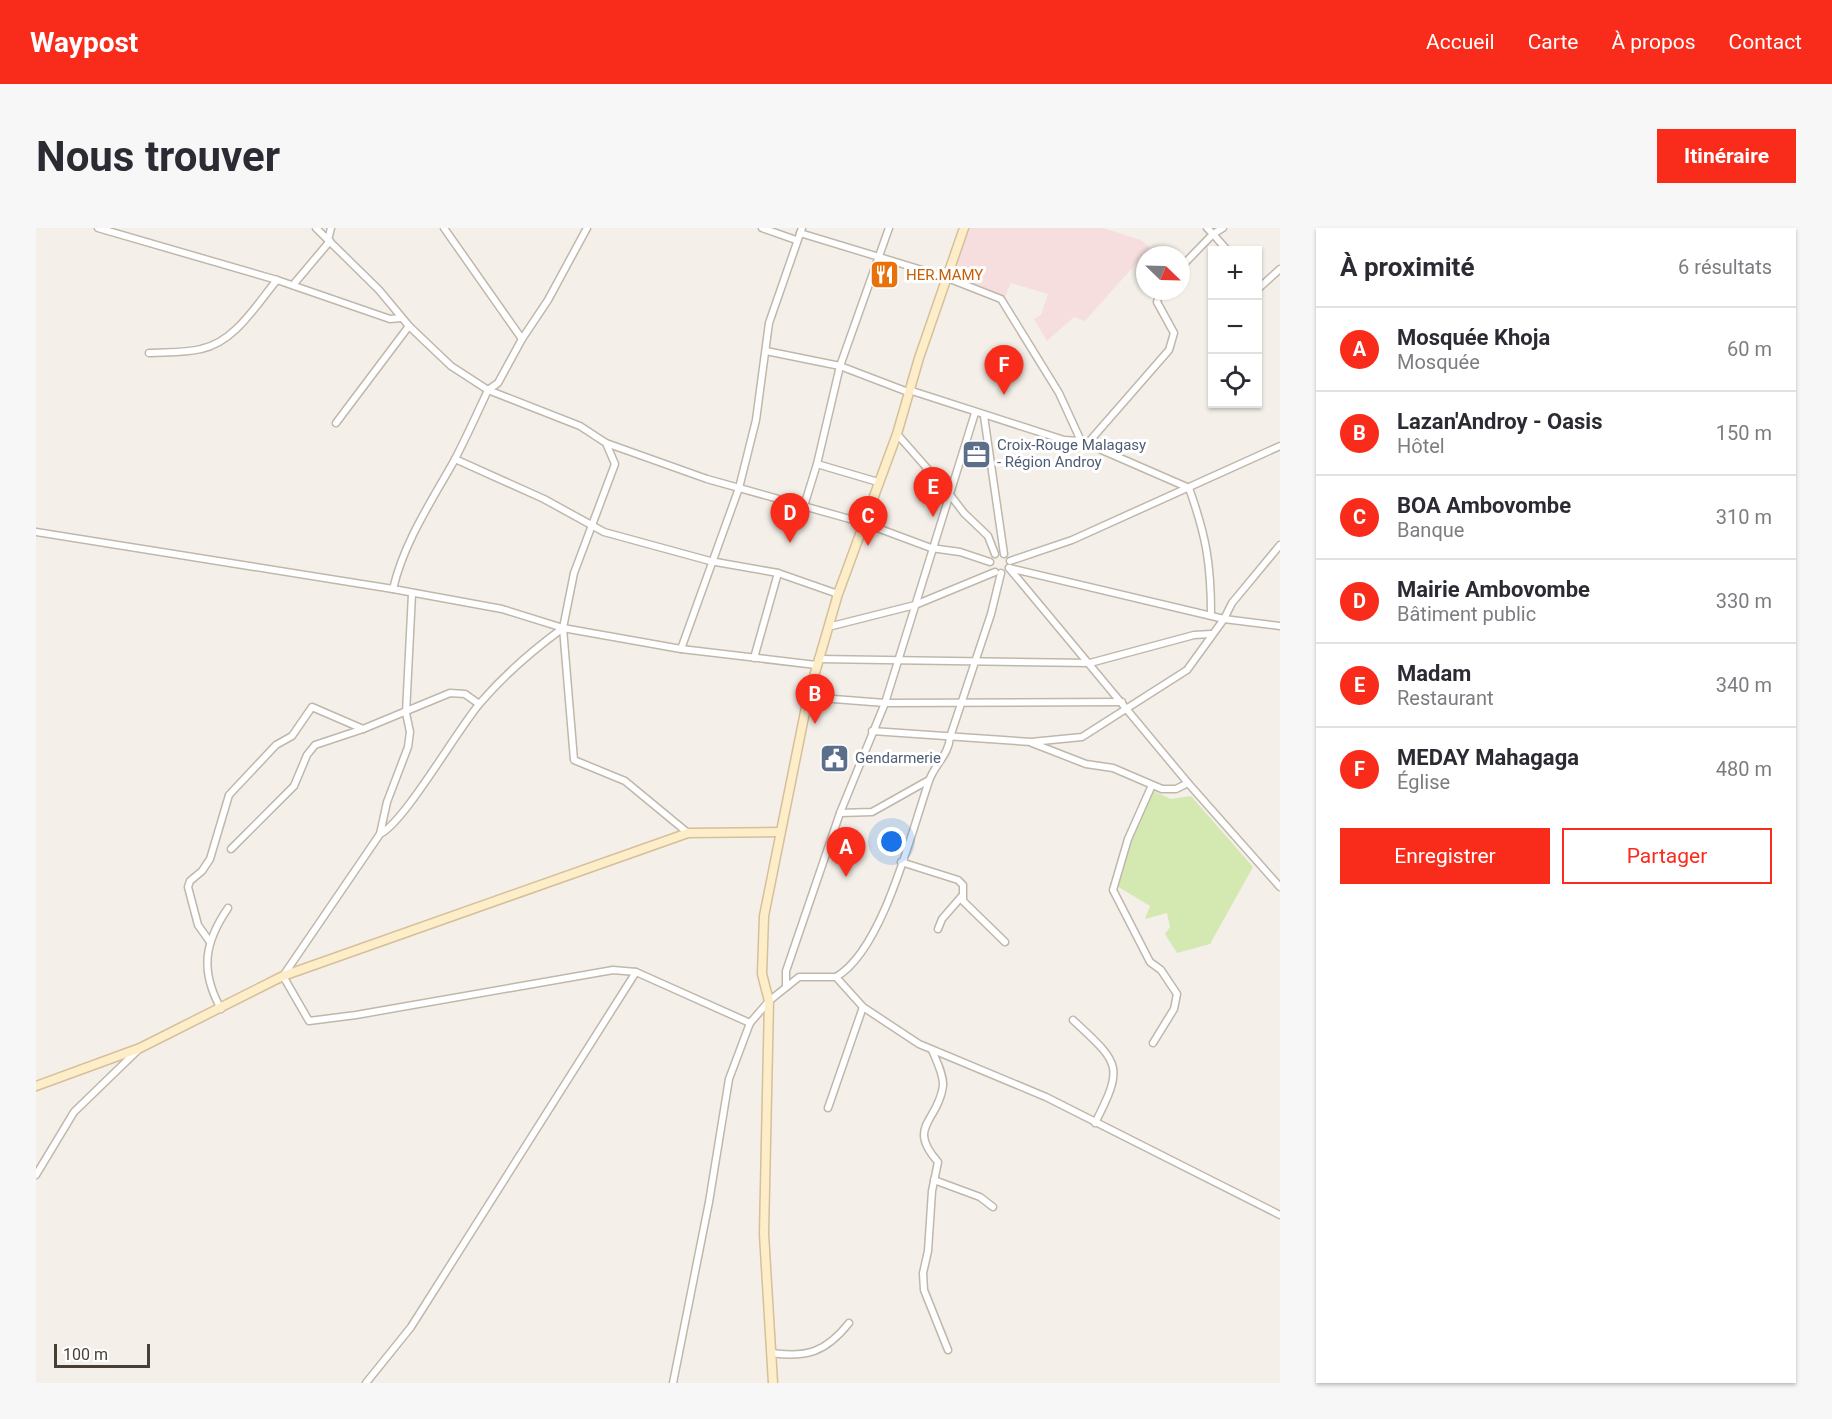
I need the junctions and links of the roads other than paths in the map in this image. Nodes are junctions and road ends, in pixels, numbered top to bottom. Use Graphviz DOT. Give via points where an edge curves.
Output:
graph roads {
  1 [pos="98,228"];
  2 [pos="316,228"];
  3 [pos="331,228"];
  4 [pos="444,228"];
  5 [pos="587,228"];
  6 [pos="762,228"];
  7 [pos="889,228"];
  8 [pos="964,228"];
  9 [pos="1207,228"];
  10 [pos="1222,228"];
  11 [pos="801,231"];
  12 [pos="1214,234"];
  13 [pos="796,240"];
  14 [pos="329,241"];
  15 [pos="1224,246"];
  16 [pos="880,256"];
  17 [pos="1190,258"];
  18 [pos="1280,269"];
  19 [pos="945,277"];
  20 [pos="277,280"];
  21 [pos="293,285"];
  22 [pos="1262,285"];
  23 [pos="1158,300"];
  24 [pos="401,318"];
  25 [pos="409,326"];
  26 [pos="522,339"];
  27 [pos="766,351"];
  28 [pos="149,353"];
  29 [pos="840,366"];
  30 [pos="488,390"];
  31 [pos="909,391"];
  32 [pos="975,413"];
  33 [pos="984,416"];
  34 [pos="336,423"];
  35 [pos="897,434"];
  36 [pos="606,443"];
  37 [pos="1084,443"];
  38 [pos="1280,446"];
  39 [pos="455,459"];
  40 [pos="817,464"];
  41 [pos="878,482"];
  42 [pos="740,488"];
  43 [pos="1189,488"];
  44 [pos="948,492"];
  45 [pos="804,506"];
  46 [pos="864,524"];
  47 [pos="592,526"];
  48 [pos="36,532"];
  49 [pos="1280,545"];
  50 [pos="931,548"];
  51 [pos="995,554"];
  52 [pos="1004,554"];
  53 [pos="710,561"];
  54 [pos="990,562"];
  55 [pos="1009,564"];
  56 [pos="778,573"];
  57 [pos="998,573"];
  58 [pos="393,589"];
  59 [pos="412,594"];
  60 [pos="838,594"];
  61 [pos="915,605"];
  62 [pos="1211,614"];
  63 [pos="1224,619"];
  64 [pos="1280,626"];
  65 [pos="828,627"];
  66 [pos="563,628"];
  67 [pos="1211,634"];
  68 [pos="681,649"];
  69 [pos="754,658"];
  70 [pos="897,659"];
  71 [pos="817,662"];
  72 [pos="975,662"];
  73 [pos="1090,663"];
  74 [pos="808,698"];
  75 [pos="962,702"];
  76 [pos="1122,702"];
  77 [pos="885,703"];
  78 [pos="479,704"];
  79 [pos="1128,710"];
  80 [pos="406,713"];
  81 [pos="363,729"];
  82 [pos="872,731"];
  83 [pos="950,736"];
  84 [pos="1031,742"];
  85 [pos="929,780"];
  86 [pos="1188,783"];
  87 [pos="1152,785"];
  88 [pos="840,813"];
  89 [pos="688,832"];
  90 [pos="780,832"];
  91 [pos="380,834"];
  92 [pos="231,849"];
  93 [pos="901,862"];
  94 [pos="1280,886"];
  95 [pos="962,896"];
  96 [pos="228,908"];
  97 [pos="938,929"];
  98 [pos="210,942"];
  99 [pos="1005,942"];
  100 [pos="636,972"];
  101 [pos="283,976"];
  102 [pos="836,977"];
  103 [pos="786,987"];
  104 [pos="769,1001"];
  105 [pos="863,1007"];
  106 [pos="221,1009"];
  107 [pos="1073,1020"];
  108 [pos="750,1023"];
  109 [pos="1153,1044"];
  110 [pos="140,1048"];
  111 [pos="932,1050"];
  112 [pos="36,1086"];
  113 [pos="828,1108"];
  114 [pos="1095,1123"];
  115 [pos="36,1175"];
  116 [pos="934,1180"];
  117 [pos="993,1207"];
  118 [pos="1280,1215"];
  119 [pos="849,1323"];
  120 [pos="948,1350"];
  121 [pos="771,1353"];
  122 [pos="366,1383"];
  123 [pos="673,1383"];
  124 [pos="773,1383"];
  1 -- 20 [label="street"];
  2 -- 14 [label="street"];
  3 -- 14 [label="street"];
  4 -- 26 [label="street"];
  5 -- 26 [label="street" via="549,300"];
  6 -- 13 [label="street"];
  7 -- 16 [label="street"];
  8 -- 19 [label="main road"];
  9 -- 12 [label="street"];
  10 -- 12 [label="street"];
  11 -- 13 [label="street"];
  11 -- 16 [label="street"];
  12 -- 15 [label="street"];
  12 -- 17 [label="street"];
  13 -- 27 [label="street" via="775,302"];
  14 -- 21 [label="street"];
  14 -- 24 [label="street" via="379,290"];
  16 -- 19 [label="street"];
  16 -- 29 [label="street"];
  18 -- 22 [label="street"];
  19 -- 31 [label="main road"];
  19 -- 37 [label="street" via="1001,298 1059,393"];
  20 -- 21 [label="street"];
  20 -- 28 [label="street" via="233,333 219,343 201,349"];
  21 -- 24 [label="street" via="390,319"];
  23 -- 37 [label="street" via="1174,333 1169,350"];
  24 -- 25 [label="street"];
  25 -- 30 [label="street" via="451,366"];
  25 -- 34 [label="street"];
  26 -- 30 [label="street" via="498,383"];
  27 -- 29 [label="street"];
  27 -- 42 [label="street" via="756,420"];
  29 -- 31 [label="street"];
  29 -- 40 [label="street"];
  30 -- 36 [label="street" via="580,426"];
  30 -- 39 [label="street"];
  31 -- 32 [label="street"];
  31 -- 35 [label="main road"];
  32 -- 33 [label="street"];
  32 -- 44 [label="street"];
  33 -- 37 [label="street"];
  33 -- 52 [label="street"];
  35 -- 41 [label="main road"];
  35 -- 44 [label="street"];
  36 -- 42 [label="street"];
  36 -- 47 [label="street" via="615,464"];
  37 -- 43 [label="street"];
  38 -- 43 [label="street"];
  39 -- 47 [label="street"];
  39 -- 58 [label="street" via="409,542"];
  40 -- 41 [label="street"];
  40 -- 45 [label="street"];
  41 -- 46 [label="main road"];
  42 -- 45 [label="street"];
  42 -- 53 [label="street"];
  43 -- 55 [label="street"];
  43 -- 62 [label="street" via="1205,535 1211,572"];
  44 -- 50 [label="street"];
  44 -- 51 [label="street" via="988,536"];
  45 -- 46 [label="street"];
  46 -- 50 [label="street"];
  46 -- 60 [label="main road"];
  47 -- 53 [label="street"];
  47 -- 66 [label="street" via="574,573"];
  48 -- 58 [label="street"];
  49 -- 63 [label="street" via="1242,588"];
  50 -- 54 [label="street"];
  50 -- 61 [label="street"];
  51 -- 52 [label="street"];
  51 -- 54 [label="street"];
  52 -- 55 [label="street"];
  53 -- 56 [label="street"];
  53 -- 68 [label="street"];
  54 -- 57 [label="street"];
  55 -- 57 [label="street"];
  55 -- 62 [label="street"];
  55 -- 73 [label="street"];
  56 -- 60 [label="street"];
  56 -- 69 [label="street"];
  57 -- 61 [label="street"];
  57 -- 72 [label="street"];
  58 -- 59 [label="street"];
  59 -- 66 [label="street" via="502,609"];
  59 -- 80 [label="street"];
  60 -- 65 [label="main road"];
  61 -- 65 [label="street"];
  61 -- 70 [label="street"];
  62 -- 63 [label="street"];
  63 -- 64 [label="street"];
  63 -- 67 [label="street"];
  65 -- 71 [label="main road"];
  66 -- 68 [label="street"];
  66 -- 78 [label="street" via="532,650"];
  66 -- 89 [label="street" via="574,760 625,781"];
  67 -- 73 [label="street"];
  67 -- 79 [label="street" via="1187,670"];
  68 -- 69 [label="street"];
  69 -- 71 [label="street"];
  70 -- 71 [label="street"];
  70 -- 72 [label="street"];
  70 -- 77 [label="street"];
  71 -- 74 [label="main road"];
  72 -- 73 [label="street"];
  72 -- 75 [label="street"];
  73 -- 76 [label="street"];
  74 -- 77 [label="street"];
  74 -- 90 [label="main road"];
  75 -- 76 [label="street"];
  75 -- 77 [label="street"];
  75 -- 83 [label="street"];
  76 -- 79 [label="street"];
  77 -- 82 [label="street"];
  78 -- 80 [label="street" via="465,694 450,693"];
  78 -- 91 [label="street" via="398,818"];
  79 -- 84 [label="street" via="1082,737"];
  79 -- 86 [label="street"];
  80 -- 81 [label="street"];
  80 -- 91 [label="street" via="408,747 387,802"];
  81 -- 92 [label="street" via="315,746 294,786"];
  81 -- 98 [label="street" via="312,707 292,736 276,745 229,795 210,859 188,887 198,925"];
  82 -- 83 [label="street"];
  82 -- 88 [label="street"];
  83 -- 84 [label="street"];
  83 -- 85 [label="street" via="945,756"];
  84 -- 87 [label="street"];
  85 -- 88 [label="street" via="872,812"];
  85 -- 93 [label="street"];
  86 -- 87 [label="street" via="1176,789"];
  86 -- 94 [label="street"];
  87 -- 109 [label="street" via="1128,838 1113,890 1150,962 1161,970 1177,994 1174,1009"];
  88 -- 103 [label="street" via="786,971"];
  89 -- 90 [label="main road"];
  89 -- 101 [label="main road"];
  90 -- 104 [label="main road" via="764,916 762,974"];
  91 -- 101 [label="street"];
  93 -- 95 [label="street" via="958,880 963,885"];
  93 -- 102 [label="street" via="864,952 850,969"];
  95 -- 97 [label="street"];
  95 -- 99 [label="street" via="969,908"];
  96 -- 98 [label="street"];
  98 -- 106 [label="street" via="206,958 208,977"];
  100 -- 101 [label="street" via="591,973 309,1020"];
  100 -- 108 [label="street"];
  100 -- 122 [label="street" via="411,1327"];
  101 -- 106 [label="main road"];
  102 -- 103 [label="street" via="800,977"];
  102 -- 105 [label="street"];
  103 -- 104 [label="street"];
  104 -- 108 [label="street"];
  104 -- 121 [label="main road" via="764,1234"];
  105 -- 111 [label="street"];
  105 -- 113 [label="street"];
  106 -- 110 [label="main road"];
  107 -- 114 [label="street" via="1110,1059 1116,1072"];
  108 -- 123 [label="street" via="729,1079"];
  110 -- 112 [label="main road"];
  110 -- 115 [label="street" via="74,1112"];
  111 -- 114 [label="street" via="1046,1097"];
  111 -- 116 [label="street" via="943,1086 923,1136 924,1145 938,1162"];
  114 -- 118 [label="street"];
  116 -- 117 [label="street" via="980,1197"];
  116 -- 120 [label="street" via="928,1251 922,1273 924,1290"];
  119 -- 121 [label="street" via="834,1342 809,1353"];
  121 -- 124 [label="main road"];
}
